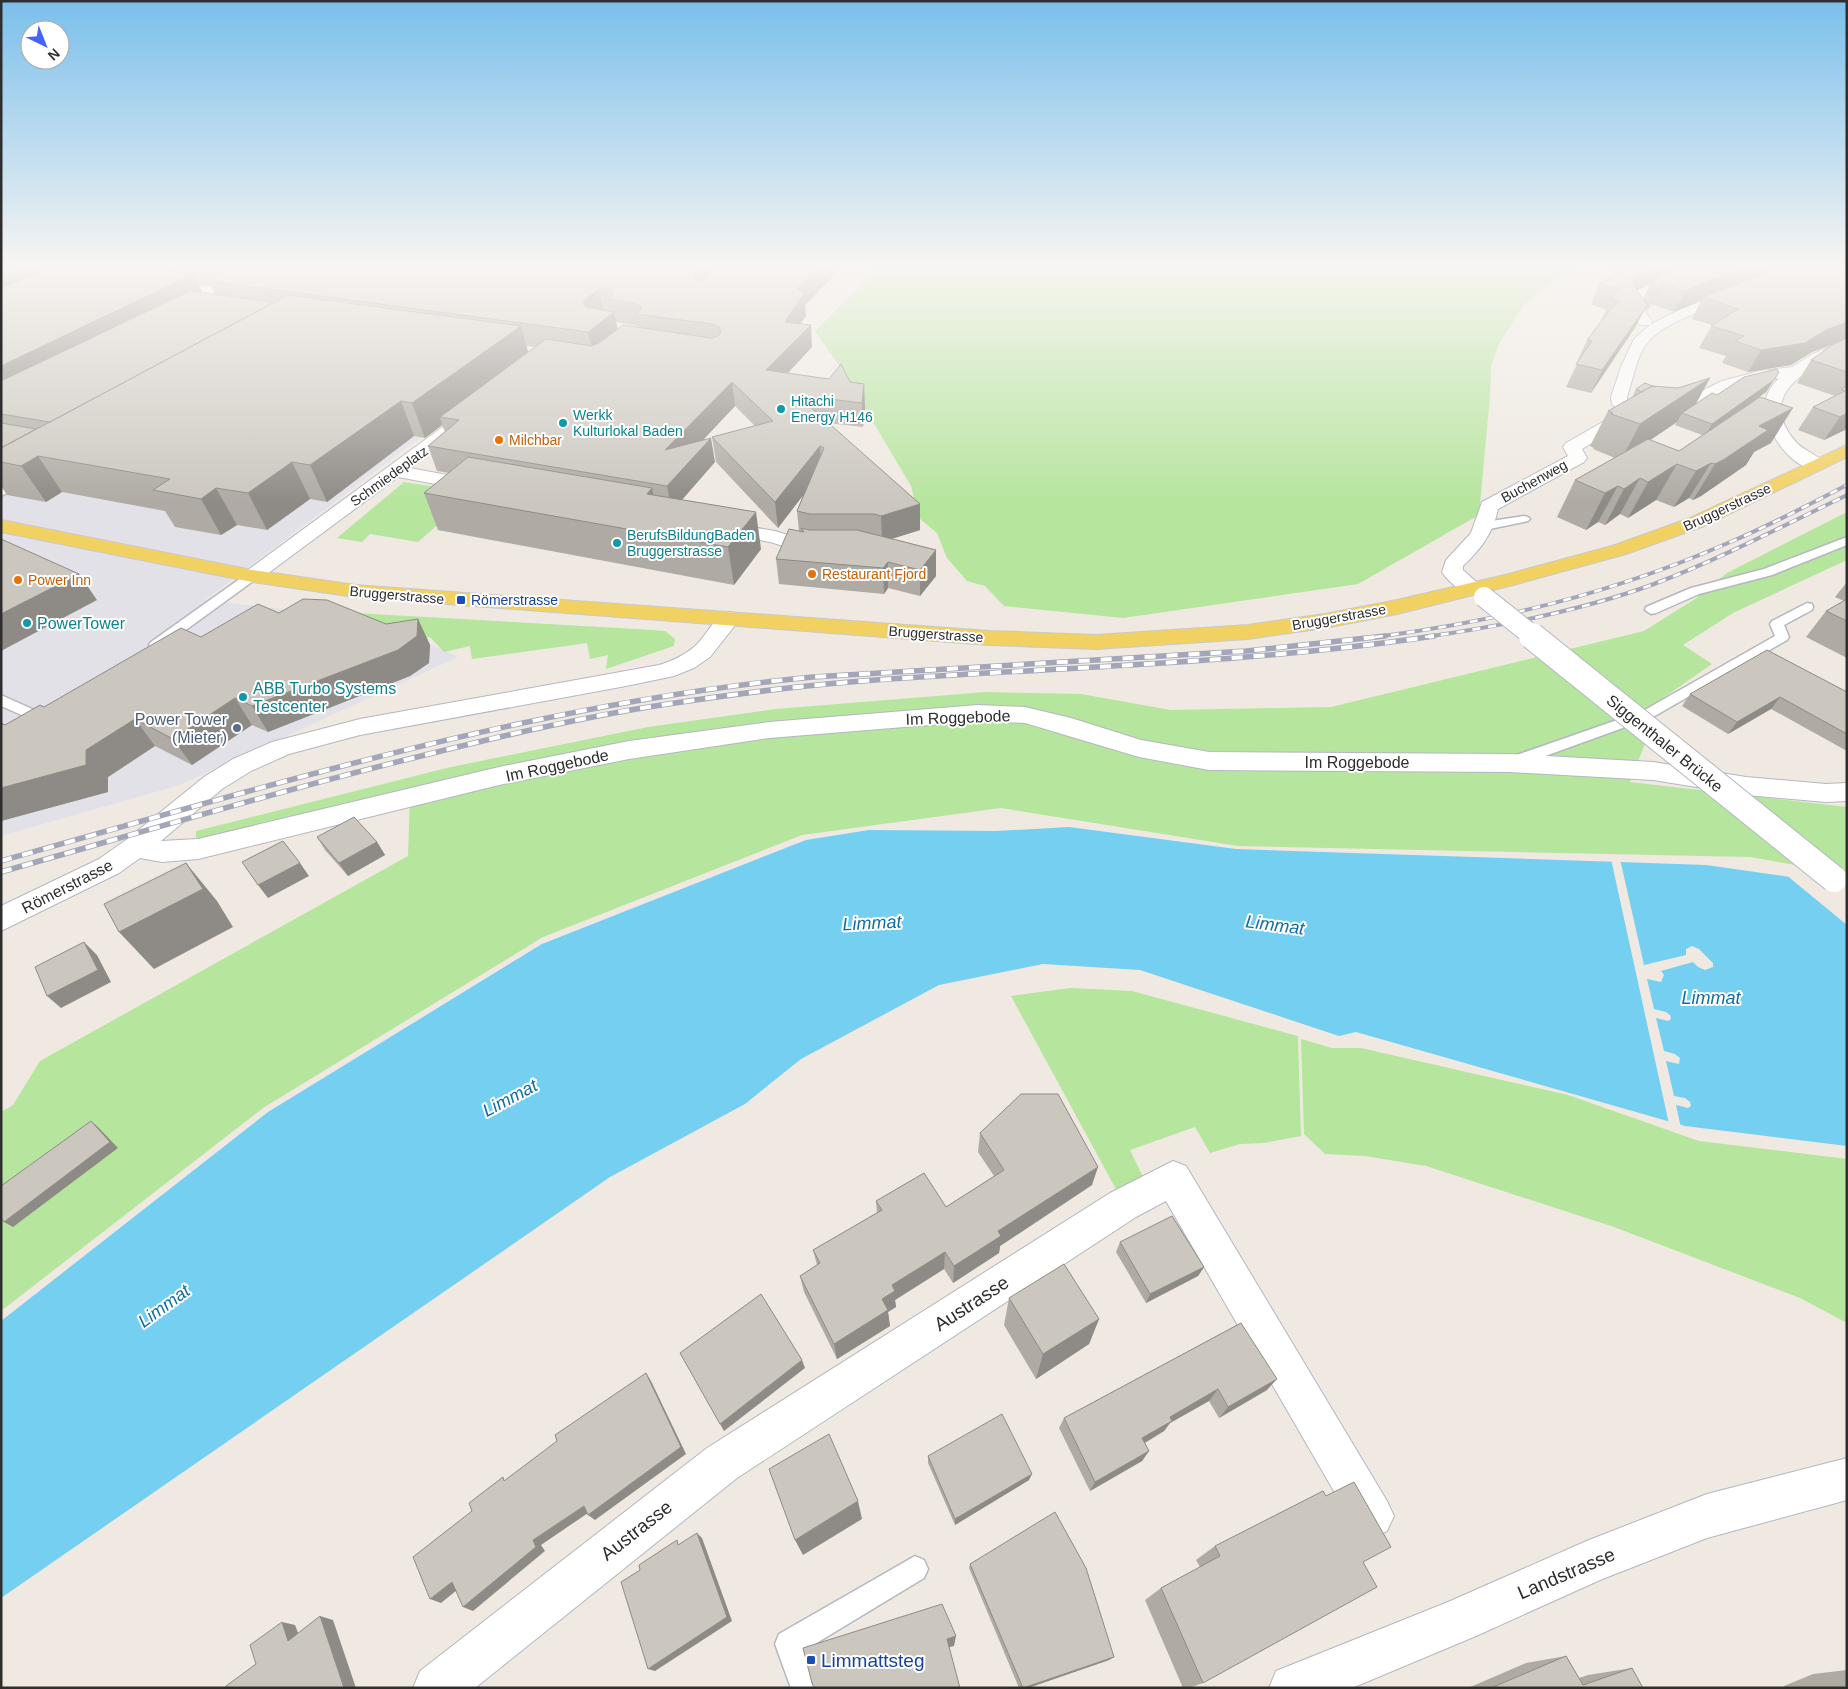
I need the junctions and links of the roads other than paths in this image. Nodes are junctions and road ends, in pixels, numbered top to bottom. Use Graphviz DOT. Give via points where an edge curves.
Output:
graph roads {
  1 [pos="1638,346"];
  2 [pos="1845,346"];
  3 [pos="1793,372"];
  4 [pos="1632,412"];
  5 [pos="472,413"];
  6 [pos="1847,450"];
  7 [pos="1816,464"];
  8 [pos="396,472"];
  9 [pos="32,475"];
  10 [pos="501,490"];
  11 [pos="1,493"];
  12 [pos="1524,519"];
  13 [pos="703,524"];
  14 [pos="1,526"];
  15 [pos="1485,526"];
  16 [pos="1847,540"];
  17 [pos="839,548"];
  18 [pos="252,576"];
  19 [pos="1479,593"];
  20 [pos="1807,607"];
  21 [pos="1651,610"];
  22 [pos="729,619"];
  23 [pos="146,651"];
  24 [pos="1,700"];
  25 [pos="31,732"];
  26 [pos="1510,763"];
  27 [pos="1847,792"];
  28 [pos="136,847"];
  29 [pos="1847,889"];
  30 [pos="1,919"];
  31 [pos="1847,1479"];
  32 [pos="1387,1542"];
  33 [pos="915,1569"];
  34 [pos="437,1688"];
  35 [pos="805,1688"];
  36 [pos="1293,1688"];
  1 -- 4 [label="street" via="1618,397 1620,404"];
  2 -- 3 [label="street"];
  3 -- 4 [label="street" via="1766,374 1713,390 1664,416"];
  3 -- 7 [label="street" via="1772,400 1773,419 1791,449"];
  4 -- 15 [label="street, Buchenweg" via="1572,447 1578,458 1489,506"];
  5 -- 8 [label="street, Schmiedeplatz"];
  6 -- 7 [label="main road, Bruggerstrasse"];
  7 -- 19 [label="main road, Bruggerstrasse" via="1664,535"];
  8 -- 10 [label="street"];
  8 -- 18 [label="street, Schmiedeplatz"];
  9 -- 11 [label="lane"];
  12 -- 15 [label="lane, Buchenweg"];
  13 -- 17 [label="street" via="775,537 806,547"];
  14 -- 18 [label="main road, Bruggerstrasse"];
  15 -- 19 [label="street, Buchenweg" via="1474,545 1453,564 1452,572"];
  16 -- 21 [label="lane" via="1768,572 1695,591"];
  18 -- 22 [label="main road, Bruggerstrasse" via="357,591"];
  18 -- 23 [label="lane"];
  19 -- 22 [label="main road, Bruggerstrasse" via="1248,632 1096,642"];
  19 -- 29 [label="street, Siggenthaler Brücke, bridge"];
  20 -- 26 [label="lane" via="1777,624 1782,638 1648,714"];
  22 -- 28 [label="street, Römerstrasse" via="701,653 666,670 360,727 282,748 242,765 213,783"];
  24 -- 25 [label="lane" via="51,718"];
  26 -- 27 [label="street, Im Roggebode" via="1653,771 1746,786"];
  26 -- 28 [label="street, Im Roggebode" via="1209,761 1139,748 1025,715 978,713 769,730 629,750 500,776 198,849 162,852"];
  28 -- 30 [label="street, Römerstrasse" via="98,873"];
  31 -- 36 [label="street, Landstrasse" via="1707,1516 1589,1562 1460,1620"];
  32 -- 34 [label="street, Austrasse" via="1173,1178 1123,1205 722,1463"];
  33 -- 35 [label="lane" via="789,1644"];
}
